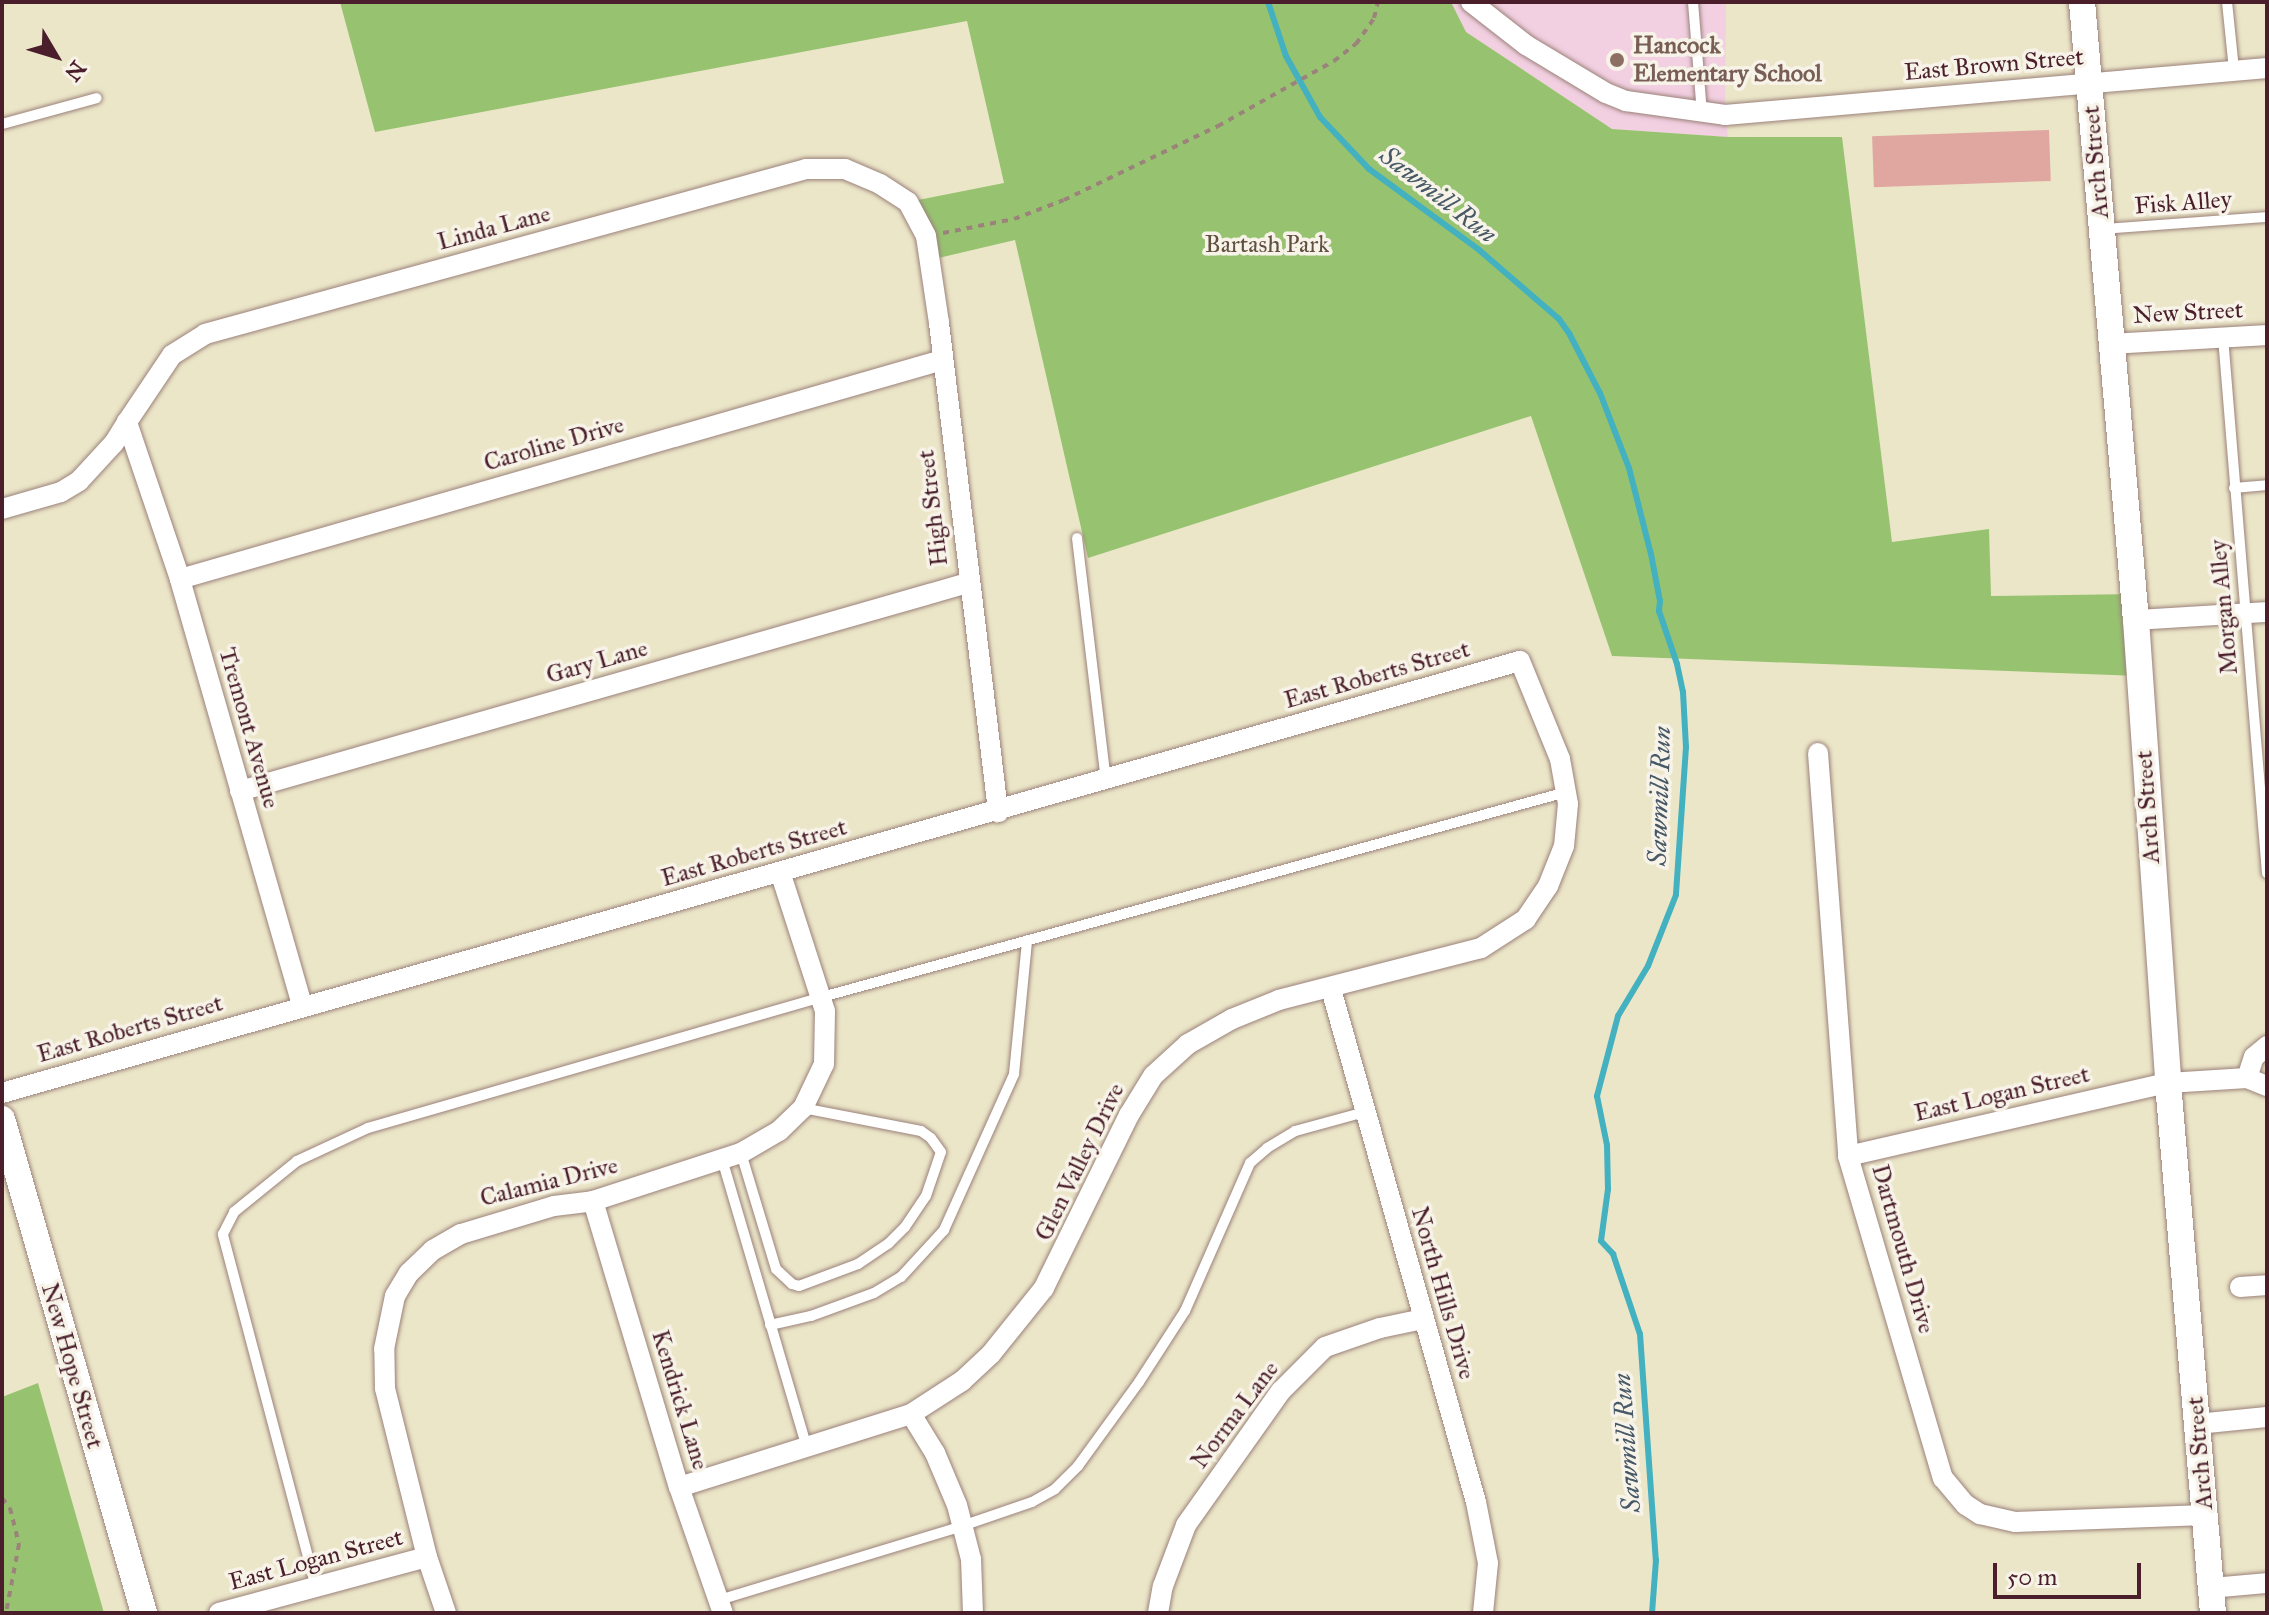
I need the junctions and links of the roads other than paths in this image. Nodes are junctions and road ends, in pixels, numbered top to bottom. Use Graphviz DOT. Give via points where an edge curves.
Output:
graph roads {
  1 [pos="1471,2"];
  2 [pos="1693,2"];
  3 [pos="2082,2"];
  4 [pos="2227,2"];
  5 [pos="2267,68"];
  6 [pos="2234,70"];
  7 [pos="2089,82"];
  8 [pos="97,98"];
  9 [pos="1702,113"];
  10 [pos="2,124"];
  11 [pos="908,202"];
  12 [pos="2267,217"];
  13 [pos="2101,229"];
  14 [pos="2267,335"];
  15 [pos="2223,337"];
  16 [pos="2111,344"];
  17 [pos="942,360"];
  18 [pos="127,422"];
  19 [pos="2267,485"];
  20 [pos="2234,488"];
  21 [pos="2,509"];
  22 [pos="1077,538"];
  23 [pos="180,579"];
  24 [pos="968,583"];
  25 [pos="2267,612"];
  26 [pos="2243,613"];
  27 [pos="2136,620"];
  28 [pos="1520,661"];
  29 [pos="1818,753"];
  30 [pos="1106,780"];
  31 [pos="240,791"];
  32 [pos="1566,792"];
  33 [pos="998,812"];
  34 [pos="780,872"];
  35 [pos="2267,873"];
  36 [pos="1027,941"];
  37 [pos="1331,989"];
  38 [pos="822,997"];
  39 [pos="302,1005"];
  40 [pos="2267,1046"];
  41 [pos="2247,1078"];
  42 [pos="2168,1083"];
  43 [pos="2267,1086"];
  44 [pos="2,1093"];
  45 [pos="803,1108"];
  46 [pos="1365,1112"];
  47 [pos="2,1119"];
  48 [pos="731,1156"];
  49 [pos="1848,1156"];
  50 [pos="9,1175"];
  51 [pos="593,1201"];
  52 [pos="2267,1285"];
  53 [pos="2240,1287"];
  54 [pos="1423,1319"];
  55 [pos="770,1325"];
  56 [pos="911,1414"];
  57 [pos="2267,1417"];
  58 [pos="2197,1424"];
  59 [pos="807,1447"];
  60 [pos="679,1487"];
  61 [pos="2205,1515"];
  62 [pos="962,1526"];
  63 [pos="427,1557"];
  64 [pos="2267,1583"];
  65 [pos="316,1587"];
  66 [pos="2212,1600"];
  67 [pos="721,1606"];
  68 [pos="144,1613"];
  69 [pos="219,1613"];
  70 [pos="446,1613"];
  71 [pos="973,1613"];
  72 [pos="1158,1613"];
  73 [pos="1483,1613"];
  1 -- 9 [label="street, East Brown Street" via="1536,52 1606,93"];
  2 -- 9 [label="lane"];
  3 -- 7 [label="street, Arch Street"];
  4 -- 6 [label="lane"];
  5 -- 6 [label="street, East Brown Street"];
  6 -- 7 [label="street, East Brown Street"];
  7 -- 9 [label="street, East Brown Street"];
  7 -- 13 [label="street, Arch Street"];
  8 -- 10 [label="lane"];
  11 -- 17 [label="street, High Street" via="926,236"];
  11 -- 18 [label="street, Linda Lane" via="845,169 806,169 205,334 172,355"];
  12 -- 13 [label="lane, Fisk Alley"];
  13 -- 16 [label="street, Arch Street"];
  14 -- 15 [label="street, New Street"];
  15 -- 16 [label="street, New Street"];
  15 -- 20 [label="lane, Morgan Alley"];
  16 -- 27 [label="street, Arch Street"];
  17 -- 23 [label="street, Caroline Drive"];
  17 -- 24 [label="street, High Street"];
  18 -- 21 [label="street, Linda Lane" via="79,481 61,492"];
  18 -- 23 [label="street, Tremont Avenue"];
  19 -- 20 [label="lane"];
  20 -- 26 [label="lane, Morgan Alley"];
  22 -- 30 [label="lane"];
  23 -- 31 [label="street, Tremont Avenue"];
  24 -- 31 [label="street, Gary Lane"];
  24 -- 33 [label="street, High Street"];
  25 -- 26 [label="street"];
  26 -- 27 [label="street"];
  26 -- 35 [label="lane, Morgan Alley"];
  27 -- 42 [label="street, Arch Street"];
  28 -- 30 [label="street, East Roberts Street"];
  28 -- 32 [label="street, Glen Valley Drive" via="1560,759"];
  29 -- 49 [label="street, Dartmouth Drive"];
  30 -- 33 [label="street, East Roberts Street"];
  31 -- 39 [label="street, Tremont Avenue"];
  32 -- 36 [label="lane"];
  32 -- 37 [label="street, Glen Valley Drive" via="1564,846 1548,886 1526,919 1481,948"];
  33 -- 34 [label="street, East Roberts Street"];
  34 -- 38 [label="street, Calamia Drive"];
  34 -- 39 [label="street, East Roberts Street"];
  36 -- 38 [label="lane"];
  36 -- 55 [label="lane" via="1014,1074 944,1230 901,1277 874,1293"];
  37 -- 46 [label="street, North Hills Drive"];
  37 -- 56 [label="street, Glen Valley Drive" via="1279,1000 1232,1019 1188,1044 1153,1076 1129,1115 1061,1260 1036,1298 962,1381"];
  38 -- 45 [label="street, Calamia Drive" via="824,1064"];
  38 -- 65 [label="lane" via="368,1128 297,1161 234,1212 223,1234"];
  39 -- 44 [label="street, East Roberts Street"];
  40 -- 41 [label="street" via="2254,1057"];
  41 -- 42 [label="street, East Logan Street"];
  41 -- 43 [label="street"];
  42 -- 49 [label="street, East Logan Street"];
  42 -- 58 [label="street, Arch Street"];
  45 -- 48 [label="street, Calamia Drive" via="779,1131"];
  45 -- 48 [label="lane" via="921,1131 941,1152 926,1196 888,1244 835,1273 792,1284 776,1269"];
  46 -- 54 [label="street, North Hills Drive"];
  46 -- 62 [label="lane" via="1295,1131 1250,1163 1185,1311 1078,1466 1032,1502"];
  47 -- 50 [label="street, New Hope Street"];
  48 -- 51 [label="street, Calamia Drive"];
  48 -- 55 [label="lane"];
  49 -- 61 [label="street, Dartmouth Drive" via="1943,1478 1966,1505 2015,1522"];
  50 -- 68 [label="street, New Hope Street"];
  51 -- 60 [label="street, Kendrick Lane"];
  51 -- 63 [label="street, Calamia Drive" via="554,1206 461,1234 433,1250 395,1296 384,1349 385,1388"];
  52 -- 53 [label="street"];
  54 -- 72 [label="street, Norma Lane" via="1325,1347 1281,1391 1186,1525"];
  54 -- 73 [label="street, North Hills Drive" via="1476,1502 1488,1563"];
  55 -- 59 [label="lane"];
  56 -- 59 [label="street, Glen Valley Drive"];
  56 -- 62 [label="street" via="935,1453"];
  57 -- 58 [label="street"];
  58 -- 61 [label="street, Arch Street"];
  59 -- 60 [label="street, Glen Valley Drive"];
  60 -- 67 [label="street, Kendrick Lane"];
  61 -- 66 [label="street, Arch Street"];
  62 -- 67 [label="lane"];
  62 -- 71 [label="street" via="971,1559"];
  63 -- 65 [label="street, East Logan Street"];
  63 -- 70 [label="street, Calamia Drive"];
  64 -- 66 [label="street"];
  65 -- 69 [label="street, East Logan Street"];
}
